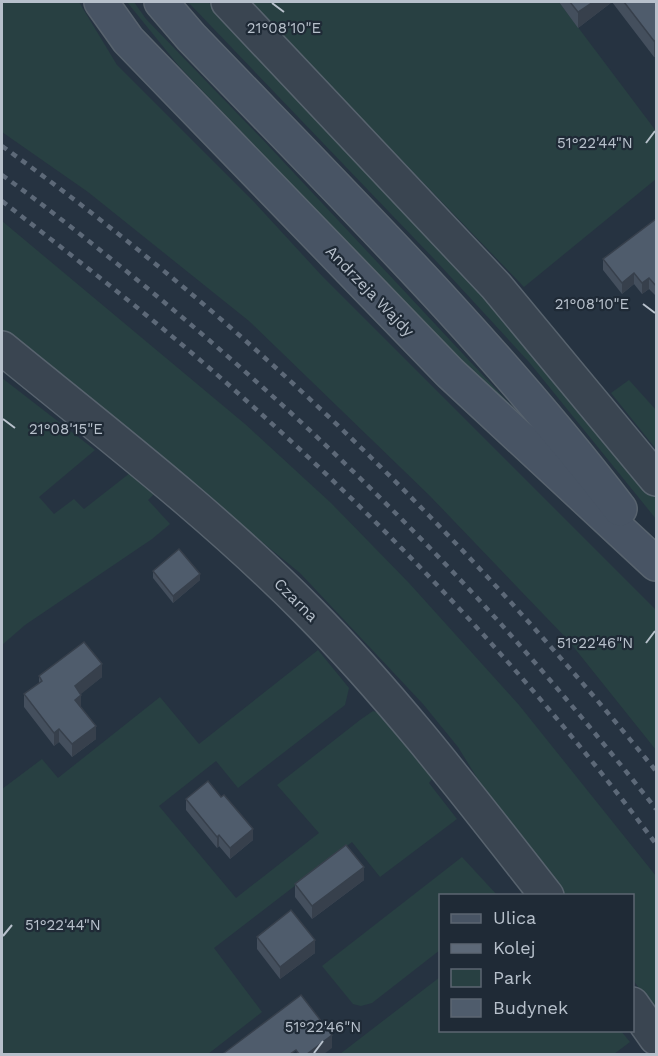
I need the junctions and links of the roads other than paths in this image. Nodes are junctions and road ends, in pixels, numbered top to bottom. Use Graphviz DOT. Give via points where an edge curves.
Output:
graph roads {
  1 [pos="101,2"];
  2 [pos="161,2"];
  3 [pos="228,2"];
  4 [pos="2,348"];
  5 [pos="657,479"];
  6 [pos="657,556"];
  7 [pos="657,564"];
  8 [pos="545,894"];
  9 [pos="634,1005"];
  10 [pos="657,1038"];
  1 -- 7 [label="main road, Andrzeja Wajdy" via="128,40 450,373"];
  2 -- 6 [label="main road" via="460,320 583,461"];
  3 -- 5 [label="street" via="496,285"];
  4 -- 8 [label="street, Czarna" via="224,530 309,612 438,759"];
  9 -- 10 [label="street"];
}
